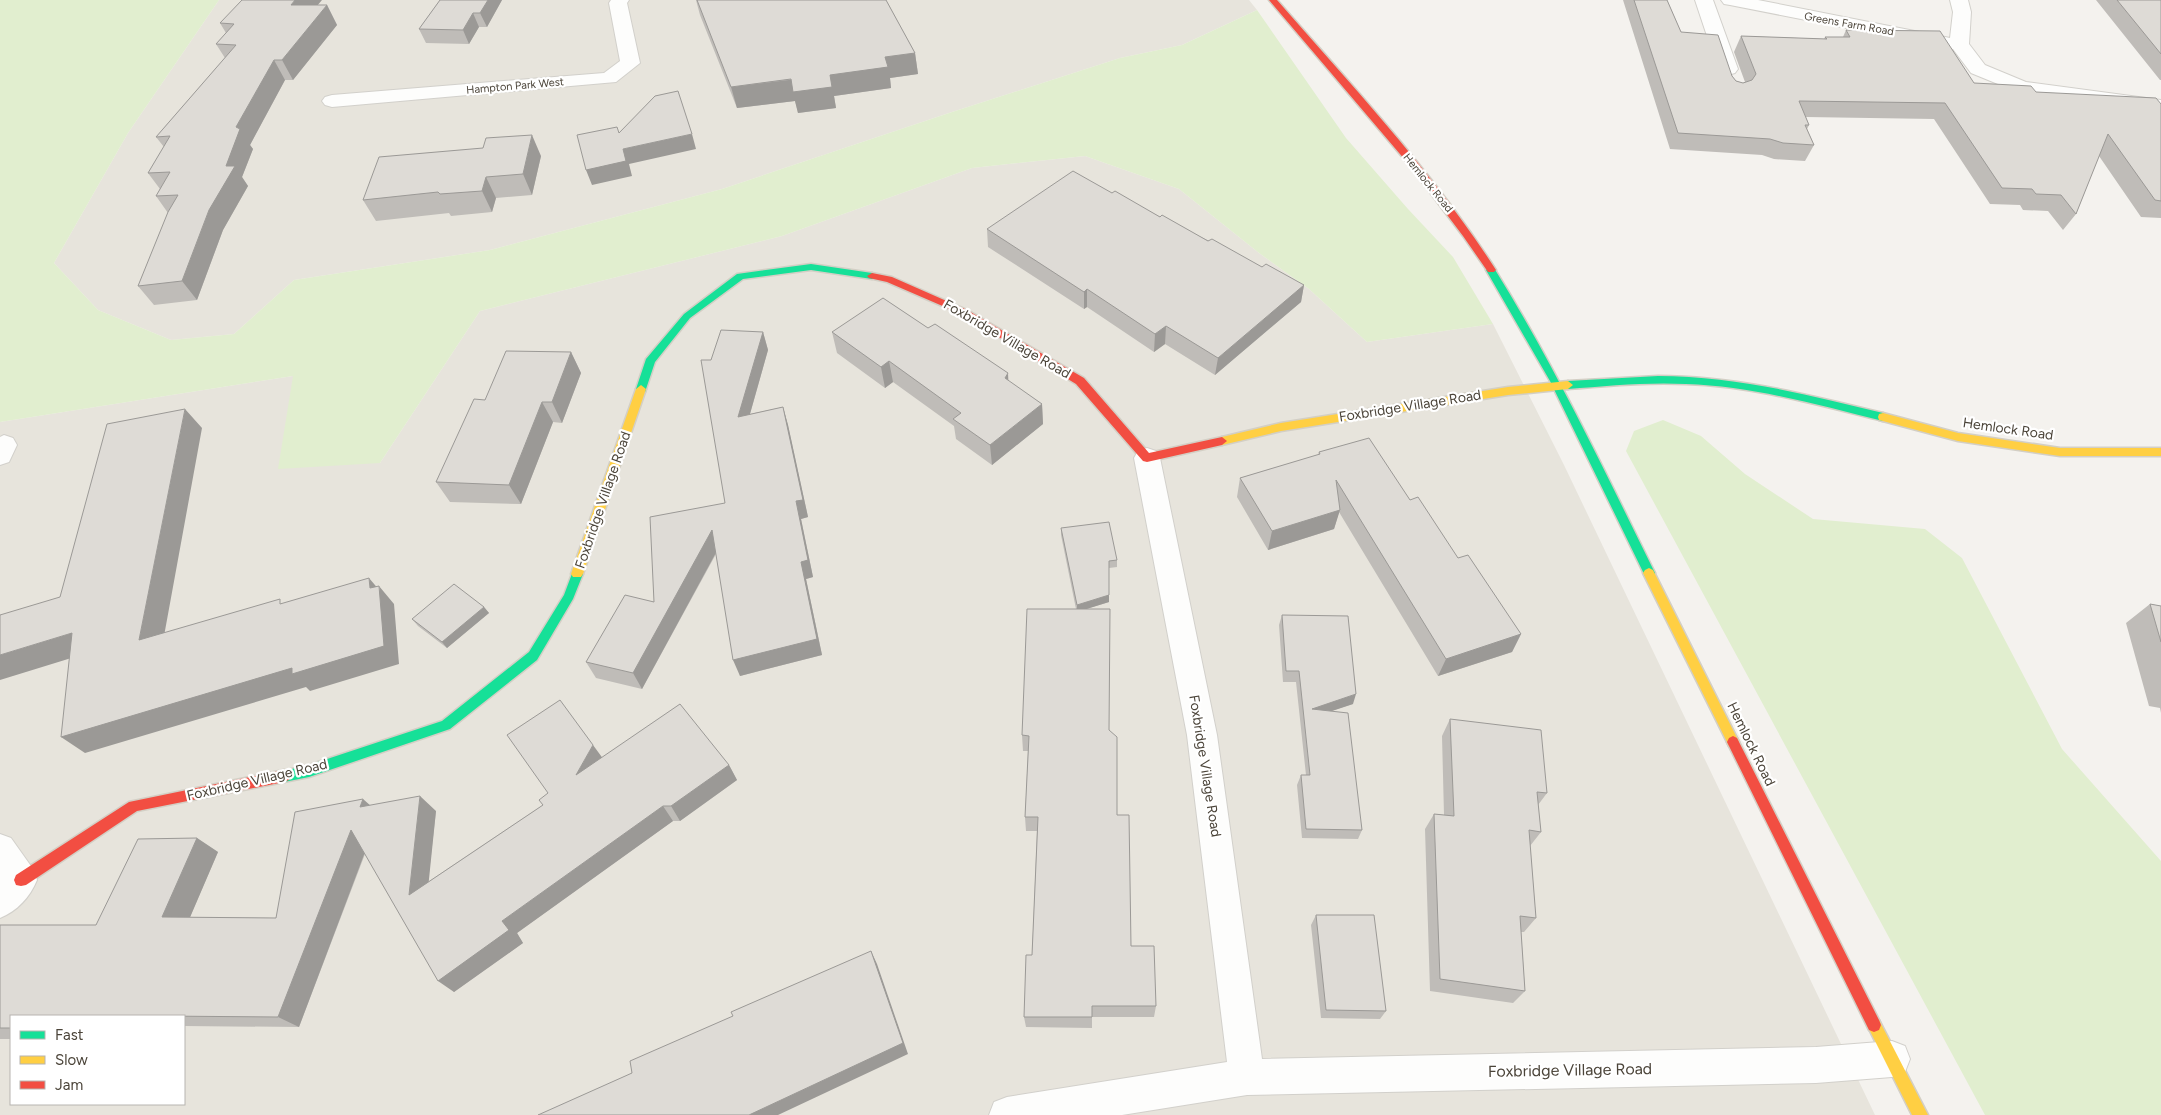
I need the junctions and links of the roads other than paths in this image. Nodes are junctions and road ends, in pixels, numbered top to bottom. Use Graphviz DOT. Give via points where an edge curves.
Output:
graph roads {
  1 [pos="620,0"];
  2 [pos="1273,0"];
  3 [pos="1704,0"];
  4 [pos="1730,0"];
  5 [pos="1959,0"];
  6 [pos="1959,45"];
  7 [pos="1733,82"];
  8 [pos="332,101"];
  9 [pos="2161,106"];
  10 [pos="1558,385"];
  11 [pos="2161,452"];
  12 [pos="1147,458"];
  13 [pos="0,849"];
  14 [pos="11,891"];
  15 [pos="1892,1059"];
  16 [pos="1247,1077"];
  17 [pos="1007,1115"];
  18 [pos="1920,1115"];
  1 -- 8 [label="street, Hampton Park West" via="630,63 609,78"];
  2 -- 10 [label="street, Hemlock Road" via="1462,225 1515,307"];
  3 -- 7 [label="street"];
  4 -- 6 [label="street, Greens Farm Road"];
  5 -- 6 [label="street" via="1962,12"];
  6 -- 9 [label="street" via="1978,69 2022,87"];
  10 -- 11 [label="street, Hemlock Road" via="1686,380 1743,385 1805,397 1958,437 2060,452"];
  10 -- 12 [label="street, Foxbridge Village Road" via="1281,427"];
  10 -- 15 [label="street, Hemlock Road"];
  12 -- 14 [label="street, Foxbridge Village Road" via="1080,381 964,312 889,279 811,267 740,276 687,316 650,361 569,596 533,656 446,725 309,771 134,806"];
  12 -- 16 [label="street, Foxbridge Village Road" via="1202,735"];
  13 -- 14 [label="street, Foxbridge Village Road"];
  15 -- 16 [label="street, Foxbridge Village Road" via="1816,1065"];
  15 -- 18 [label="street, Hemlock Road"];
  16 -- 17 [label="street, Foxbridge Village Road"];
}
